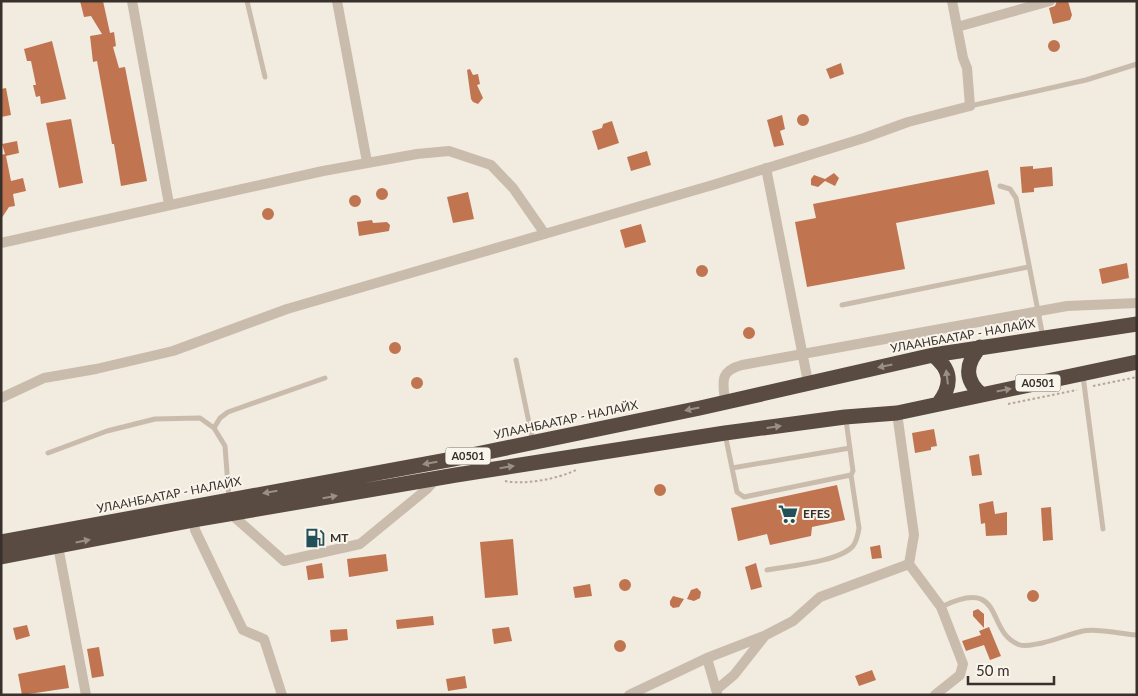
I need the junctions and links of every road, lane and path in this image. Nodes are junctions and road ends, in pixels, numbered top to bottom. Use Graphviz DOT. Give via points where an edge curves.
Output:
graph roads {
  1 [pos="132,1"];
  2 [pos="247,1"];
  3 [pos="337,1"];
  4 [pos="952,1"];
  5 [pos="1050,1"];
  6 [pos="957,27"];
  7 [pos="1137,64"];
  8 [pos="265,77"];
  9 [pos="970,106"];
  10 [pos="367,162"];
  11 [pos="766,168"];
  12 [pos="1000,186"];
  13 [pos="170,204"];
  14 [pos="545,234"];
  15 [pos="1,243"];
  16 [pos="1028,267"];
  17 [pos="1137,303"];
  18 [pos="842,305"];
  19 [pos="1040,312"];
  20 [pos="1137,324"];
  21 [pos="1043,337"];
  22 [pos="980,347"];
  23 [pos="803,353"];
  24 [pos="932,355"];
  25 [pos="516,360"];
  26 [pos="1137,362"];
  27 [pos="1082,374"];
  28 [pos="324,378"];
  29 [pos="808,382"];
  30 [pos="982,395"];
  31 [pos="1,398"];
  32 [pos="725,402"];
  33 [pos="939,403"];
  34 [pos="896,413"];
  35 [pos="845,417"];
  36 [pos="214,428"];
  37 [pos="725,433"];
  38 [pos="534,442"];
  39 [pos="850,448"];
  40 [pos="48,453"];
  41 [pos="732,468"];
  42 [pos="851,475"];
  43 [pos="435,480"];
  44 [pos="230,507"];
  45 [pos="194,520"];
  46 [pos="1103,529"];
  47 [pos="1,542"];
  48 [pos="58,546"];
  49 [pos="1,557"];
  50 [pos="909,564"];
  51 [pos="767,570"];
  52 [pos="941,607"];
  53 [pos="1137,635"];
  54 [pos="766,636"];
  55 [pos="707,658"];
  56 [pos="717,692"];
  57 [pos="86,695"];
  58 [pos="282,695"];
  59 [pos="630,695"];
  60 [pos="935,695"];
  1 -- 13 [label="street"];
  2 -- 8 [label="lane"];
  3 -- 10 [label="street"];
  4 -- 6 [label="street"];
  5 -- 6 [label="street"];
  6 -- 9 [label="street" via="967,68"];
  7 -- 9 [label="lane" via="1086,80"];
  9 -- 11 [label="street" via="908,122"];
  10 -- 13 [label="street"];
  10 -- 14 [label="street" via="449,150 491,164 514,188"];
  11 -- 14 [label="street"];
  11 -- 23 [label="street"];
  12 -- 16 [label="lane" via="1010,188 1016,198"];
  13 -- 15 [label="street"];
  14 -- 31 [label="street" via="288,309 173,351 44,378"];
  16 -- 18 [label="lane"];
  16 -- 19 [label="lane"];
  17 -- 19 [label="street" via="1067,306"];
  19 -- 21 [label="lane"];
  19 -- 23 [label="street"];
  20 -- 21 [label="highway, УЛААНБААТАР - НАЛАЙХ / A0501"];
  21 -- 22 [label="highway, УЛААНБААТАР - НАЛАЙХ / A0501"];
  22 -- 24 [label="highway, УЛААНБААТАР - НАЛАЙХ / A0501"];
  22 -- 30 [label="highway" via="968,366 975,389"];
  23 -- 29 [label="street"];
  23 -- 32 [label="street" via="734,367 723,380"];
  24 -- 29 [label="highway, УЛААНБААТАР - НАЛАЙХ / A0501, one-way"];
  33 -- 24 [label="highway, one-way" via="946,394 949,377 941,362"];
  25 -- 38 [label="lane"];
  26 -- 27 [label="highway, УЛААНБААТАР - НАЛАЙХ / A0501"];
  30 -- 27 [label="highway, УЛААНБААТАР - НАЛАЙХ / A0501, one-way"];
  27 -- 46 [label="lane"];
  28 -- 36 [label="lane" via="228,412"];
  29 -- 32 [label="highway, УЛААНБААТАР - НАЛАЙХ / A0501"];
  30 -- 33 [label="highway, УЛААНБААТАР - НАЛАЙХ / A0501"];
  32 -- 38 [label="highway, УЛААНБААТАР - НАЛАЙХ / A0501, one-way"];
  33 -- 34 [label="highway, УЛААНБААТАР - НАЛАЙХ / A0501"];
  34 -- 35 [label="highway, УЛААНБААТАР - НАЛАЙХ / A0501"];
  34 -- 50 [label="street" via="914,536"];
  37 -- 35 [label="highway, УЛААНБААТАР - НАЛАЙХ / A0501, one-way"];
  35 -- 39 [label="lane"];
  36 -- 40 [label="lane" via="200,418 155,420 107,431"];
  36 -- 44 [label="lane" via="225,446"];
  37 -- 41 [label="lane"];
  43 -- 37 [label="highway, УЛААНБААТАР - НАЛАЙХ / A0501, one-way"];
  38 -- 44 [label="highway, УЛААНБААТАР - НАЛАЙХ / A0501, one-way"];
  39 -- 41 [label="lane"];
  39 -- 42 [label="lane"];
  41 -- 42 [label="lane" via="737,492 744,497"];
  42 -- 51 [label="lane" via="859,528 853,546 838,556"];
  44 -- 43 [label="highway, УЛААНБААТАР - НАЛАЙХ / A0501, one-way"];
  43 -- 44 [label="street" via="360,544 284,560"];
  44 -- 45 [label="highway, УЛААНБААТАР - НАЛАЙХ / A0501"];
  44 -- 47 [label="highway, УЛААНБААТАР - НАЛАЙХ / A0501"];
  48 -- 45 [label="highway, УЛААНБААТАР - НАЛАЙХ / A0501, one-way"];
  45 -- 58 [label="street" via="243,630 264,639"];
  48 -- 49 [label="highway, УЛААНБААТАР - НАЛАЙХ / A0501"];
  48 -- 57 [label="street"];
  50 -- 52 [label="street"];
  50 -- 54 [label="street" via="820,596 793,620"];
  52 -- 53 [label="lane" via="959,598 982,599 992,608 1010,641 1022,646 1053,641 1085,630"];
  52 -- 60 [label="street" via="963,664 960,674"];
  54 -- 55 [label="street"];
  54 -- 56 [label="street"];
  55 -- 56 [label="street"];
  55 -- 59 [label="street"];
}
